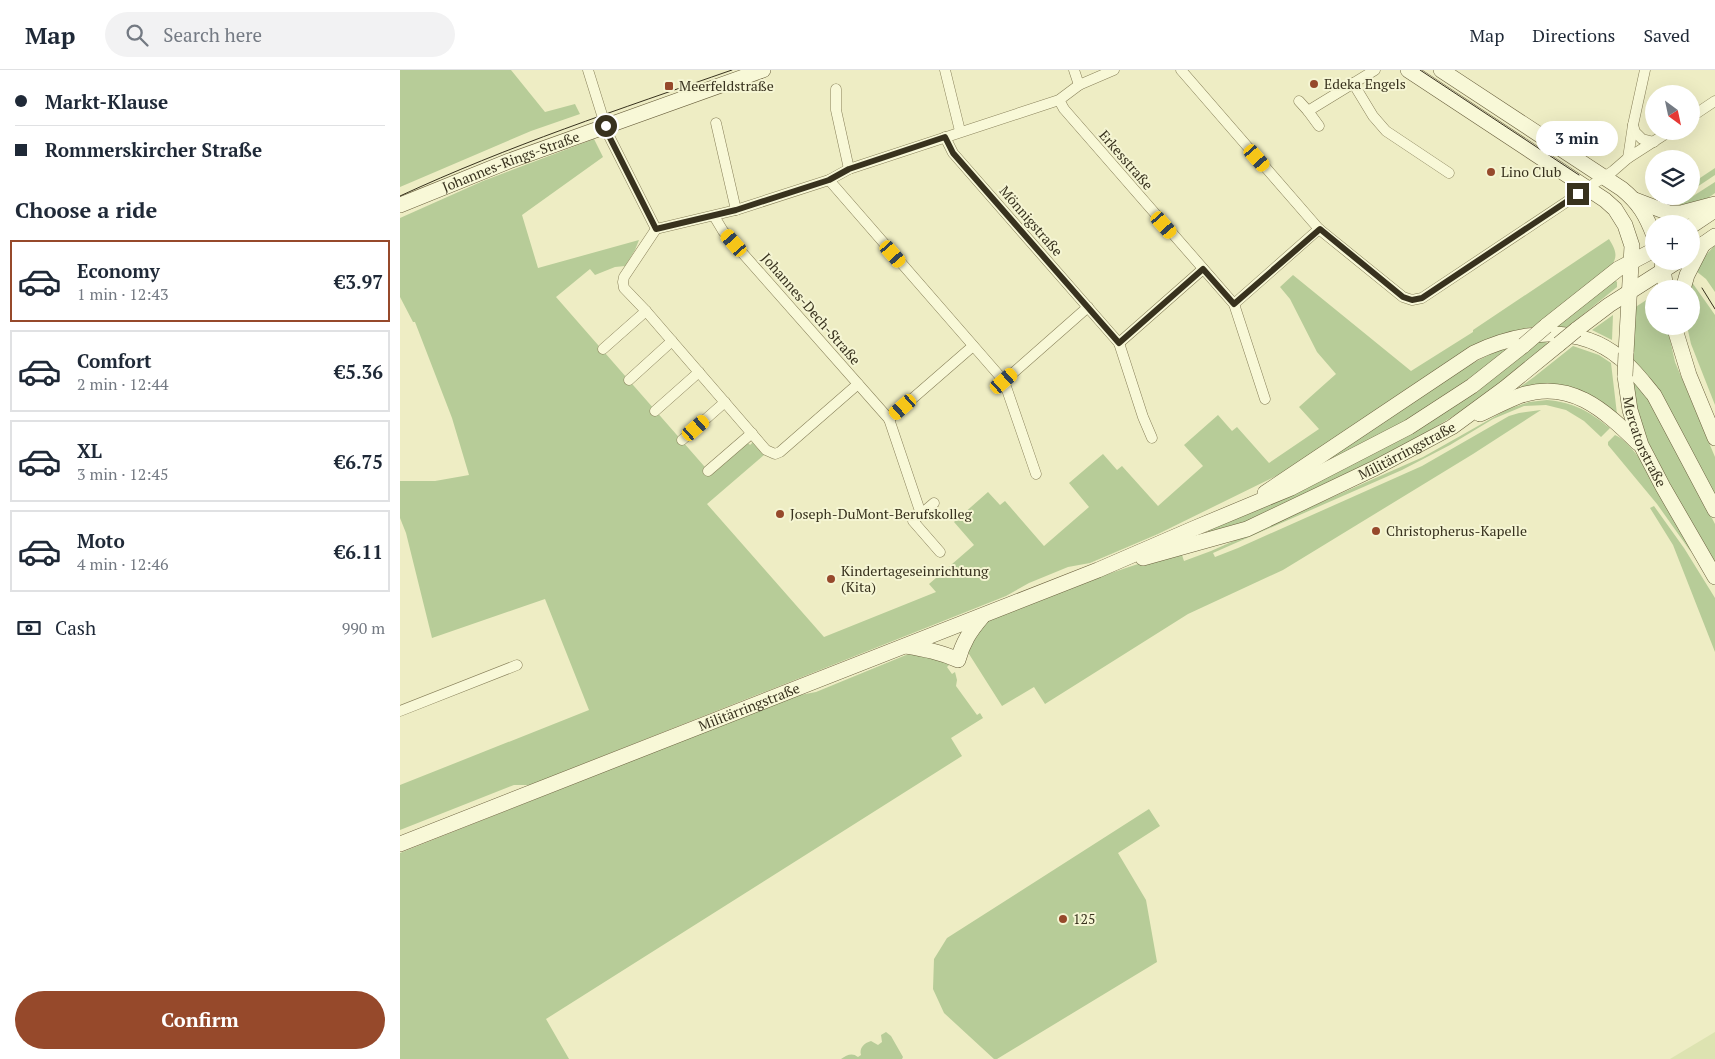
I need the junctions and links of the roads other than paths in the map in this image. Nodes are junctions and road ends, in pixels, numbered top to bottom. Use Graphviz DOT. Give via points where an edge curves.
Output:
graph roads {
  1 [pos="589,70"];
  2 [pos="762,70"];
  3 [pos="945,70"];
  4 [pos="1074,70"];
  5 [pos="1114,70"];
  6 [pos="1181,70"];
  7 [pos="1375,70"];
  8 [pos="1408,70"];
  9 [pos="1441,70"];
  10 [pos="1645,70"];
  11 [pos="1353,83"];
  12 [pos="1079,86"];
  13 [pos="836,89"];
  14 [pos="1059,100"];
  15 [pos="1299,101"];
  16 [pos="1715,101"];
  17 [pos="1308,111"];
  18 [pos="1700,111"];
  19 [pos="716,123"];
  20 [pos="1633,125"];
  21 [pos="606,126"];
  22 [pos="1320,126"];
  23 [pos="960,131"];
  24 [pos="945,137"];
  25 [pos="1657,140"];
  26 [pos="1654,142"];
  27 [pos="1628,158"];
  28 [pos="849,169"];
  29 [pos="1450,172"];
  30 [pos="1604,177"];
  31 [pos="829,180"];
  32 [pos="1586,188"];
  33 [pos="1634,200"];
  34 [pos="1715,204"];
  35 [pos="400,206"];
  36 [pos="736,210"];
  37 [pos="1715,210"];
  38 [pos="1645,215"];
  39 [pos="714,216"];
  40 [pos="1700,220"];
  41 [pos="656,229"];
  42 [pos="1320,229"];
  43 [pos="1703,244"];
  44 [pos="1645,248"];
  45 [pos="1645,262"];
  46 [pos="1203,269"];
  47 [pos="1646,270"];
  48 [pos="1646,270"];
  49 [pos="1686,280"];
  50 [pos="1629,293"];
  51 [pos="1234,304"];
  52 [pos="1088,307"];
  53 [pos="646,311"];
  54 [pos="1677,335"];
  55 [pos="672,341"];
  56 [pos="1119,343"];
  57 [pos="973,346"];
  58 [pos="603,349"];
  59 [pos="699,372"];
  60 [pos="629,380"];
  61 [pos="1004,381"];
  62 [pos="858,384"];
  63 [pos="1265,399"];
  64 [pos="726,402"];
  65 [pos="655,411"];
  66 [pos="889,419"];
  67 [pos="1452,427"];
  68 [pos="752,433"];
  69 [pos="1152,438"];
  70 [pos="1715,438"];
  71 [pos="682,440"];
  72 [pos="1641,445"];
  73 [pos="708,471"];
  74 [pos="1036,474"];
  75 [pos="934,503"];
  76 [pos="1245,507"];
  77 [pos="1715,510"];
  78 [pos="921,514"];
  79 [pos="1195,528"];
  80 [pos="1201,543"];
  81 [pos="940,552"];
  82 [pos="1098,570"];
  83 [pos="1715,577"];
  84 [pos="983,615"];
  85 [pos="904,646"];
  86 [pos="517,665"];
  87 [pos="400,711"];
  88 [pos="400,844"];
  1 -- 21 [label="street"];
  2 -- 21 [label="main road, Johannes-Rings-Straße"];
  3 -- 23 [label="street"];
  4 -- 12 [label="street"];
  5 -- 12 [label="street"];
  6 -- 42 [label="street"];
  7 -- 11 [label="street"];
  8 -- 32 [label="main road"];
  9 -- 30 [label="main road"];
  10 -- 20 [label="street"];
  11 -- 17 [label="street"];
  11 -- 29 [label="street" via="1386,131"];
  12 -- 14 [label="street"];
  13 -- 28 [label="street" via="836,110"];
  14 -- 23 [label="street"];
  14 -- 46 [label="street, Erkesstraße"];
  15 -- 17 [label="street"];
  16 -- 18 [label="street"];
  17 -- 22 [label="street"];
  19 -- 36 [label="street"];
  20 -- 26 [label="street" via="1642,139"];
  20 -- 27 [label="street"];
  21 -- 35 [label="main road, Johannes-Rings-Straße" via="480,171"];
  21 -- 41 [label="street"];
  23 -- 24 [label="street"];
  24 -- 28 [label="street"];
  24 -- 52 [label="street, Mönnigstraße" via="953,153"];
  25 -- 26 [label="street"];
  26 -- 27 [label="street"];
  27 -- 30 [label="street"];
  28 -- 31 [label="street"];
  30 -- 32 [label="street"];
  30 -- 33 [label="main road"];
  31 -- 36 [label="street"];
  31 -- 57 [label="street"];
  32 -- 42 [label="street" via="1422,298 1412,300 1403,297"];
  32 -- 44 [label="main road" via="1615,210"];
  33 -- 34 [label="main road" via="1670,213"];
  33 -- 38 [label="main road"];
  36 -- 39 [label="street"];
  37 -- 40 [label="main road"];
  39 -- 41 [label="street"];
  39 -- 62 [label="street, Johannes-Dech-Straße"];
  41 -- 53 [label="street" via="623,282 624,288"];
  42 -- 51 [label="street"];
  43 -- 49 [label="main road"];
  45 -- 76 [label="main road, Militärringstraße, bridge" via="1618,269 1472,386 1409,427 1311,479"];
  46 -- 51 [label="street, Erkesstraße"];
  46 -- 56 [label="street"];
  47 -- 50 [label="main road, Militärringstraße"];
  48 -- 50 [label="main road, Mercatorstraße"];
  50 -- 67 [label="main road, Militärringstraße, bridge"];
  50 -- 72 [label="main road, Mercatorstraße, bridge" via="1626,376 1630,410"];
  51 -- 63 [label="street, Erkesstraße"];
  52 -- 56 [label="street, Mönnigstraße"];
  52 -- 61 [label="street"];
  53 -- 55 [label="street"];
  53 -- 58 [label="street"];
  54 -- 70 [label="main road"];
  55 -- 59 [label="street"];
  55 -- 60 [label="street"];
  56 -- 69 [label="street, Mönnigstraße"];
  57 -- 61 [label="street"];
  57 -- 66 [label="street"];
  59 -- 64 [label="street"];
  59 -- 65 [label="street"];
  61 -- 74 [label="street"];
  62 -- 66 [label="street, Johannes-Dech-Straße"];
  62 -- 68 [label="street" via="780,452 775,454 766,450"];
  64 -- 68 [label="street"];
  64 -- 71 [label="street"];
  66 -- 78 [label="street, Johannes-Dech-Straße"];
  67 -- 72 [label="main road" via="1518,396 1549,390 1588,402"];
  67 -- 80 [label="main road, Militärringstraße" via="1283,513 1247,529"];
  68 -- 73 [label="street"];
  72 -- 83 [label="main road, Mercatorstraße"];
  75 -- 78 [label="street"];
  76 -- 77 [label="main road" via="1474,353 1508,339 1551,334 1574,336 1603,346 1642,380 1654,395"];
  76 -- 79 [label="main road, Militärringstraße"];
  78 -- 81 [label="street, Johannes-Dech-Straße" via="913,521"];
  79 -- 80 [label="main road"];
  79 -- 82 [label="main road, Militärringstraße"];
  80 -- 82 [label="main road, Militärringstraße"];
  82 -- 84 [label="main road, Militärringstraße"];
  84 -- 85 [label="main road, Militärringstraße"];
  84 -- 85 [label="main road" via="969,631 958,660 933,650"];
  85 -- 88 [label="main road, Militärringstraße"];
  86 -- 87 [label="street"];
}
